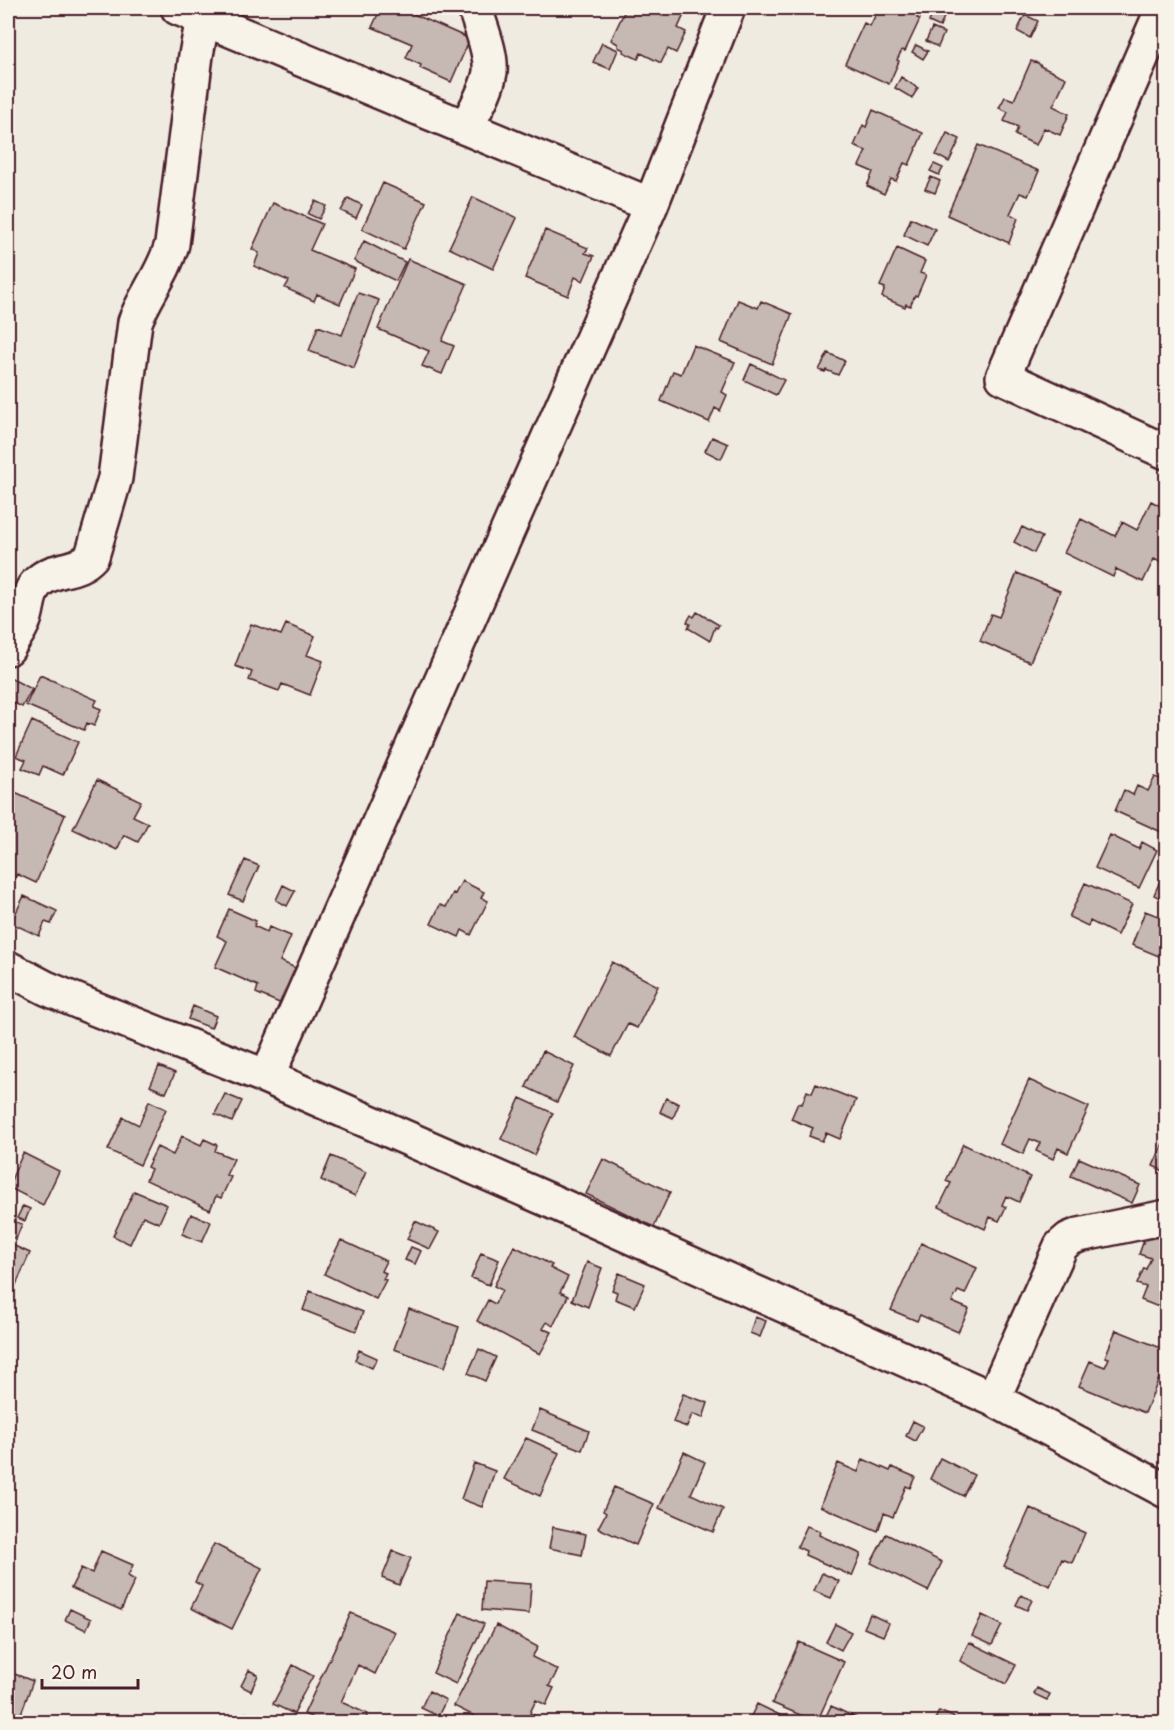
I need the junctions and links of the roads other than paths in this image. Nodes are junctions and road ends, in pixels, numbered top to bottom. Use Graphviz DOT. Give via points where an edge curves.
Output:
graph roads {
  1 [pos="476,8"];
  2 [pos="728,8"];
  3 [pos="1163,8"];
  4 [pos="209,15"];
  5 [pos="466,128"];
  6 [pos="651,205"];
  7 [pos="1167,452"];
  8 [pos="8,648"];
  9 [pos="8,968"];
  10 [pos="267,1077"];
  11 [pos="1167,1217"];
  12 [pos="993,1399"];
  13 [pos="1167,1491"];
  1 -- 5 [label="street" via="490,72"];
  2 -- 6 [label="street"];
  3 -- 7 [label="street" via="1004,377"];
  4 -- 5 [label="street"];
  4 -- 8 [label="street" via="196,55 172,244 135,322 115,478 92,556 85,564 46,576 33,587 25,618"];
  5 -- 6 [label="street"];
  6 -- 10 [label="street"];
  9 -- 10 [label="street" via="46,988"];
  10 -- 12 [label="street"];
  11 -- 12 [label="street" via="1079,1235 1061,1246"];
  12 -- 13 [label="street"];
}
